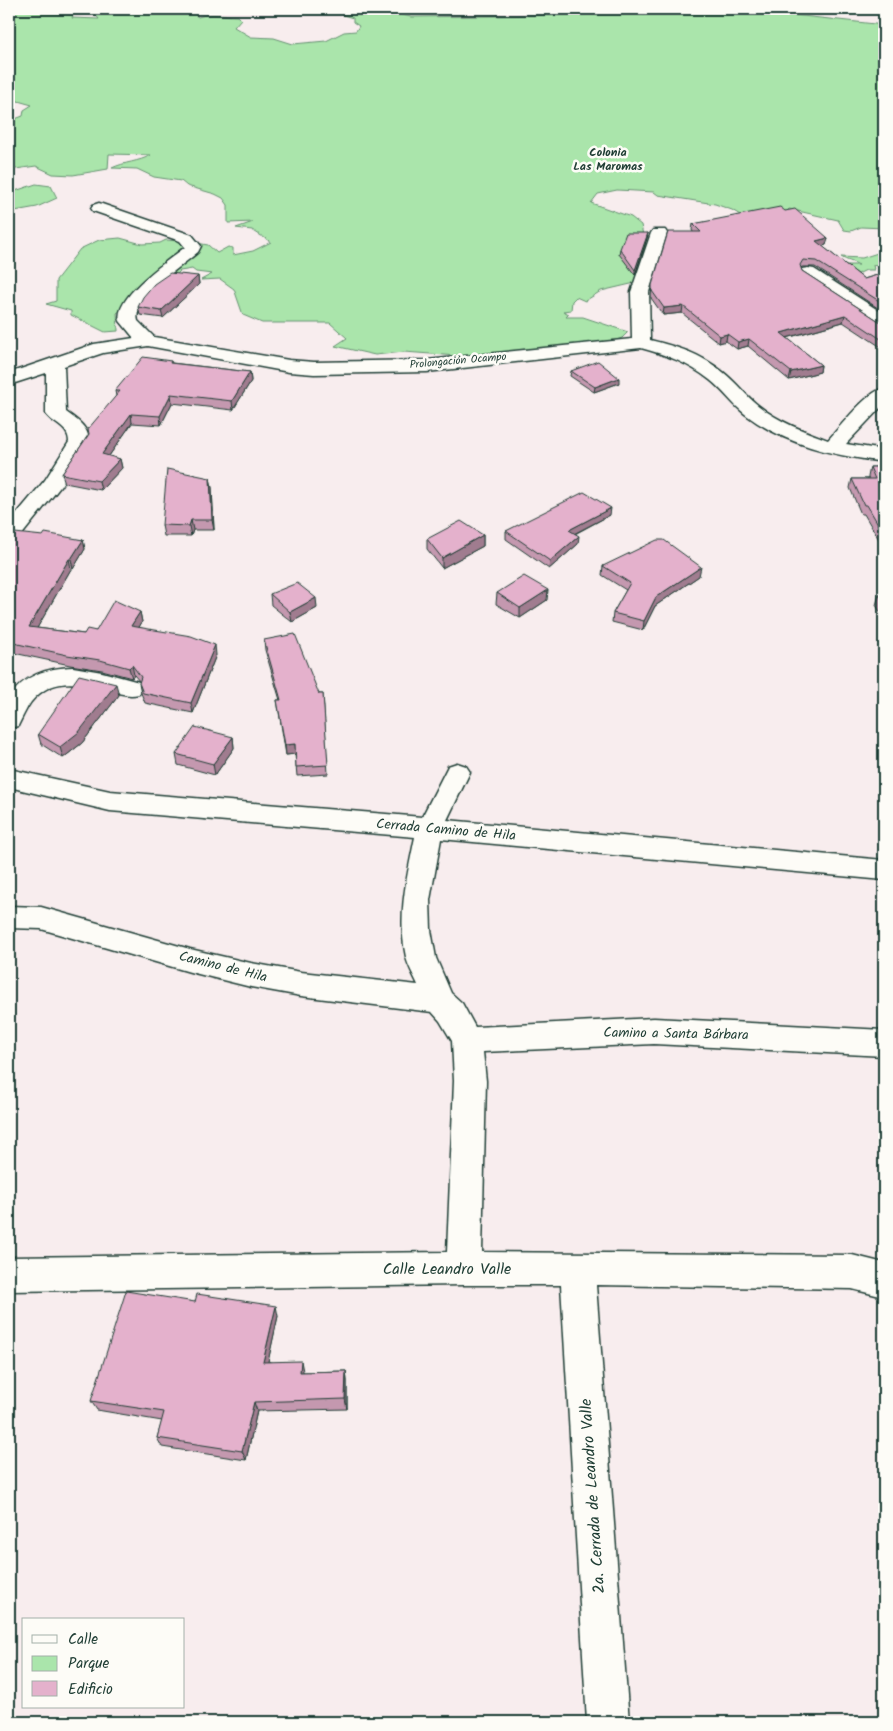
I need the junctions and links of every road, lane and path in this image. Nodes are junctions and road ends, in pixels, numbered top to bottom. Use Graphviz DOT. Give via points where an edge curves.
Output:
graph roads {
  1 [pos="99,208"];
  2 [pos="658,233"];
  3 [pos="808,273"];
  4 [pos="884,322"];
  5 [pos="148,341"];
  6 [pos="642,343"];
  7 [pos="55,364"];
  8 [pos="9,379"];
  9 [pos="884,394"];
  10 [pos="831,448"];
  11 [pos="884,456"];
  12 [pos="9,536"];
  13 [pos="130,688"];
  14 [pos="9,720"];
  15 [pos="457,772"];
  16 [pos="9,778"];
  17 [pos="430,828"];
  18 [pos="884,870"];
  19 [pos="9,917"];
  20 [pos="440,1001"];
  21 [pos="467,1040"];
  22 [pos="884,1043"];
  23 [pos="464,1268"];
  24 [pos="578,1269"];
  25 [pos="9,1274"];
  26 [pos="884,1280"];
  27 [pos="608,1722"];
  1 -- 5 [label="street" via="186,238 193,246 129,308 128,317 132,325"];
  2 -- 6 [label="street" via="640,292"];
  3 -- 4 [label="street"];
  5 -- 6 [label="street, Prolongación Ocampo" via="289,366 323,368 453,364"];
  5 -- 7 [label="street, Prolongación Ocampo" via="114,345"];
  6 -- 10 [label="street, Prolongación Ocampo" via="677,352 699,364 766,420"];
  7 -- 8 [label="street, Prolongación Ocampo"];
  7 -- 12 [label="street" via="56,414 77,429 79,442 53,483"];
  9 -- 10 [label="street"];
  10 -- 11 [label="street, Prolongación Ocampo"];
  13 -- 14 [label="street" via="84,677 48,677 35,683 23,696"];
  15 -- 17 [label="street"];
  16 -- 17 [label="street, Cerrada Camino de Hila" via="110,801"];
  17 -- 18 [label="street, Cerrada Camino de Hila"];
  17 -- 20 [label="street" via="416,900 417,930 421,958"];
  19 -- 20 [label="street, Camino de Hila" via="41,918 229,971"];
  20 -- 21 [label="street" via="451,1012"];
  21 -- 22 [label="street, Camino a Santa Bárbara" via="654,1031"];
  21 -- 23 [label="street" via="470,1081"];
  23 -- 24 [label="street, Calle Leandro Valle"];
  23 -- 25 [label="street, Calle Leandro Valle"];
  24 -- 26 [label="street, Calle Leandro Valle" via="852,1272"];
  24 -- 27 [label="street, 2a. Cerrada de Leandro Valle"];
}
